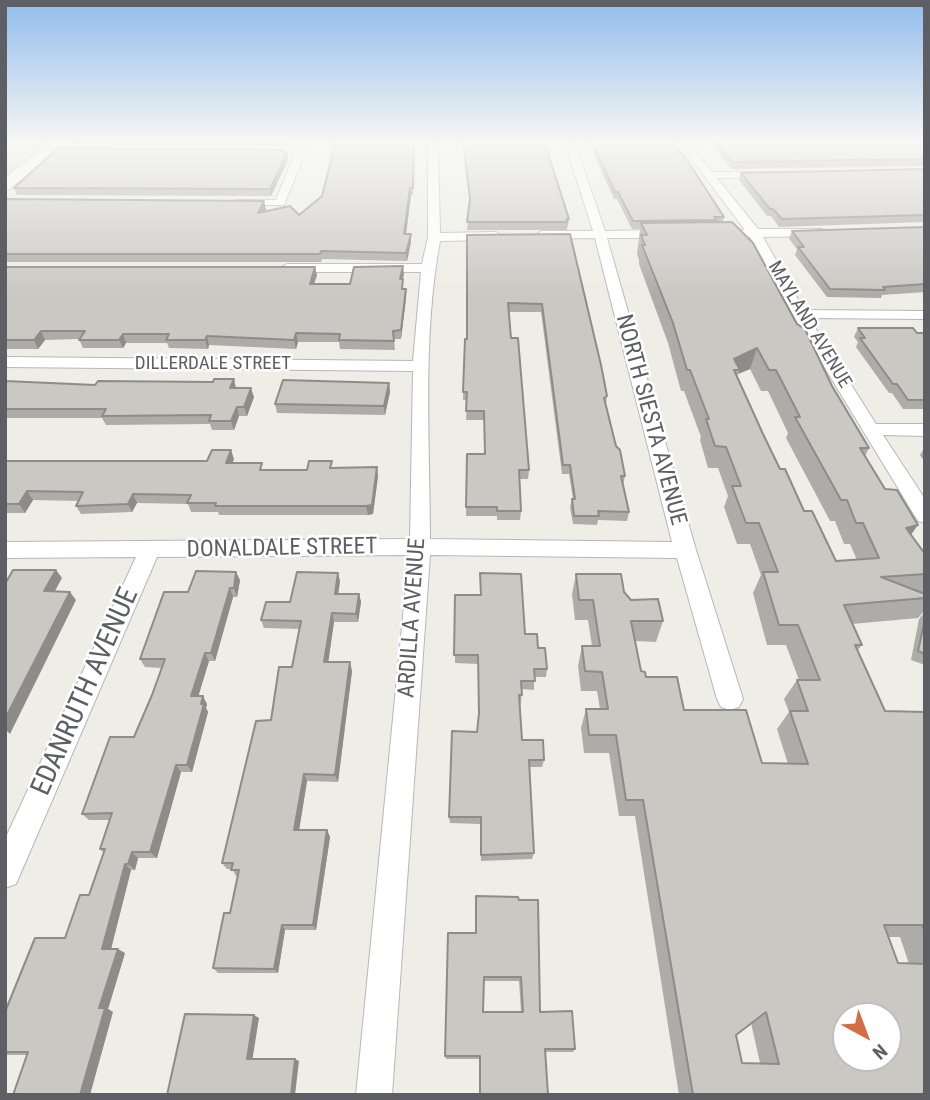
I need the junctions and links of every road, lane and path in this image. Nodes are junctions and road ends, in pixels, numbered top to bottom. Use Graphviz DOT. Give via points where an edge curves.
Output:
graph roads {
  1 [pos="285,192"];
  2 [pos="434,192"];
  3 [pos="586,192"];
  4 [pos="723,192"];
  5 [pos="225,203"];
  6 [pos="833,231"];
  7 [pos="600,234"];
  8 [pos="677,234"];
  9 [pos="703,234"];
  10 [pos="755,234"];
  11 [pos="503,236"];
  12 [pos="531,236"];
  13 [pos="434,237"];
  14 [pos="278,268"];
  15 [pos="428,268"];
  16 [pos="799,314"];
  17 [pos="925,315"];
  18 [pos="5,362"];
  19 [pos="421,366"];
  20 [pos="872,429"];
  21 [pos="925,429"];
  22 [pos="925,516"];
  23 [pos="420,547"];
  24 [pos="5,550"];
  25 [pos="685,550"];
  26 [pos="149,551"];
  27 [pos="730,699"];
  28 [pos="5,873"];
  29 [pos="374,1095"];
  1 -- 5 [label="street" via="280,203"];
  2 -- 13 [label="street, ARDILLA AVENUE"];
  3 -- 7 [label="street, NORTH SIESTA AVENUE"];
  4 -- 10 [label="street, MAYLAND AVENUE"];
  6 -- 10 [label="street"];
  7 -- 8 [label="street"];
  7 -- 12 [label="street"];
  7 -- 25 [label="street, NORTH SIESTA AVENUE"];
  9 -- 10 [label="street"];
  10 -- 16 [label="street, MAYLAND AVENUE"];
  11 -- 13 [label="street"];
  13 -- 15 [label="street, ARDILLA AVENUE"];
  14 -- 15 [label="street"];
  15 -- 19 [label="street, ARDILLA AVENUE"];
  16 -- 17 [label="street"];
  16 -- 20 [label="street, MAYLAND AVENUE"];
  18 -- 19 [label="street, DILLERDALE STREET"];
  19 -- 23 [label="street, ARDILLA AVENUE"];
  20 -- 21 [label="street"];
  20 -- 22 [label="street, MAYLAND AVENUE"];
  23 -- 25 [label="street, DONALDALE STREET"];
  23 -- 26 [label="street, DONALDALE STREET"];
  23 -- 29 [label="street, ARDILLA AVENUE"];
  24 -- 26 [label="street, DONALDALE STREET"];
  25 -- 27 [label="street, NORTH SIESTA AVENUE"];
  26 -- 28 [label="street, EDANRUTH AVENUE"];
}
